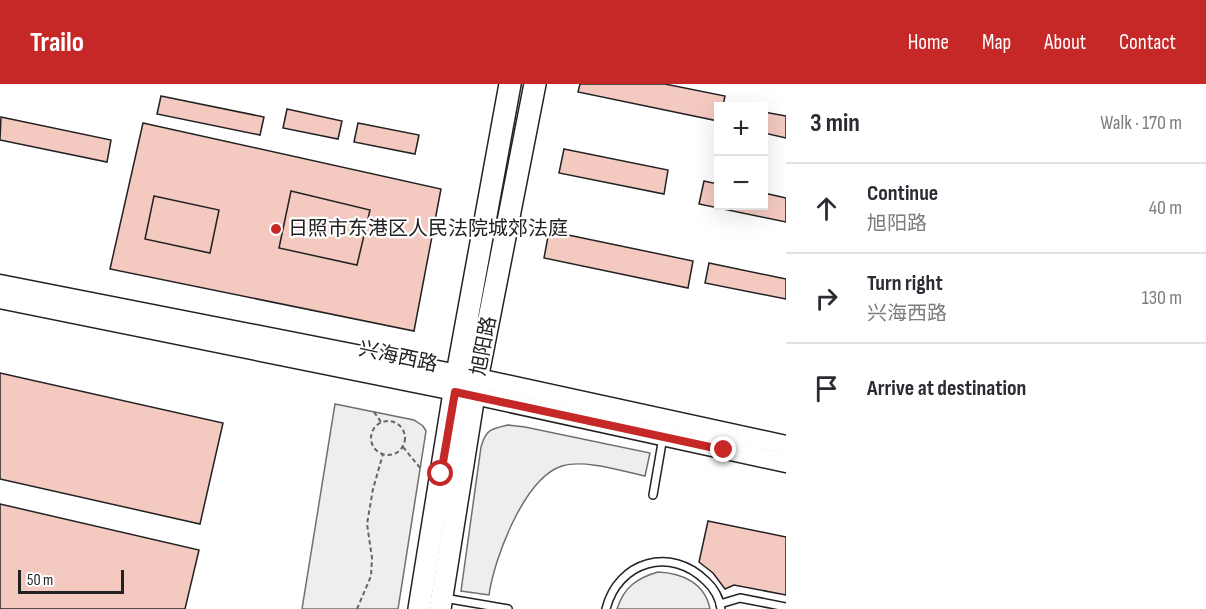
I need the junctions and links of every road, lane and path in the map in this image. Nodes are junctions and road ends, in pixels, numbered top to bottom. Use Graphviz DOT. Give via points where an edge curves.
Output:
graph roads {
  1 [pos="510,84"];
  2 [pos="535,84"];
  3 [pos="0,284"];
  4 [pos="0,299"];
  5 [pos="466,385"];
  6 [pos="374,412"];
  7 [pos="381,422"];
  8 [pos="663,437"];
  9 [pos="786,445"];
  10 [pos="403,447"];
  11 [pos="383,454"];
  12 [pos="786,463"];
  13 [pos="421,469"];
  14 [pos="653,495"];
  15 [pos="441,603"];
  16 [pos="721,606"];
  17 [pos="786,607"];
  18 [pos="357,609"];
  19 [pos="418,609"];
  20 [pos="508,609"];
  21 [pos="606,609"];
  1 -- 5 [label="main road, 旭阳路"];
  2 -- 5 [label="main road, 旭阳路"];
  3 -- 5 [label="main road, 兴海西路"];
  4 -- 5 [label="main road, 兴海西路"];
  5 -- 8 [label="main road, 兴海西路"];
  5 -- 9 [label="main road, 兴海西路"];
  5 -- 15 [label="main road, 旭阳路"];
  5 -- 19 [label="main road, 旭阳路"];
  6 -- 7 [label="path"];
  7 -- 10 [label="path" via="392,421 401,426 405,436"];
  7 -- 11 [label="path" via="373,430 372,441"];
  8 -- 12 [label="main road, 兴海西路"];
  8 -- 14 [label="lane"];
  10 -- 11 [label="path"];
  10 -- 13 [label="path"];
  11 -- 18 [label="path" via="368,524 371,576"];
  15 -- 20 [label="lane"];
  16 -- 17 [label="lane" via="740,598"];
  16 -- 21 [label="lane" via="711,586 697,572 679,563 659,561 625,575 613,590"];
}
